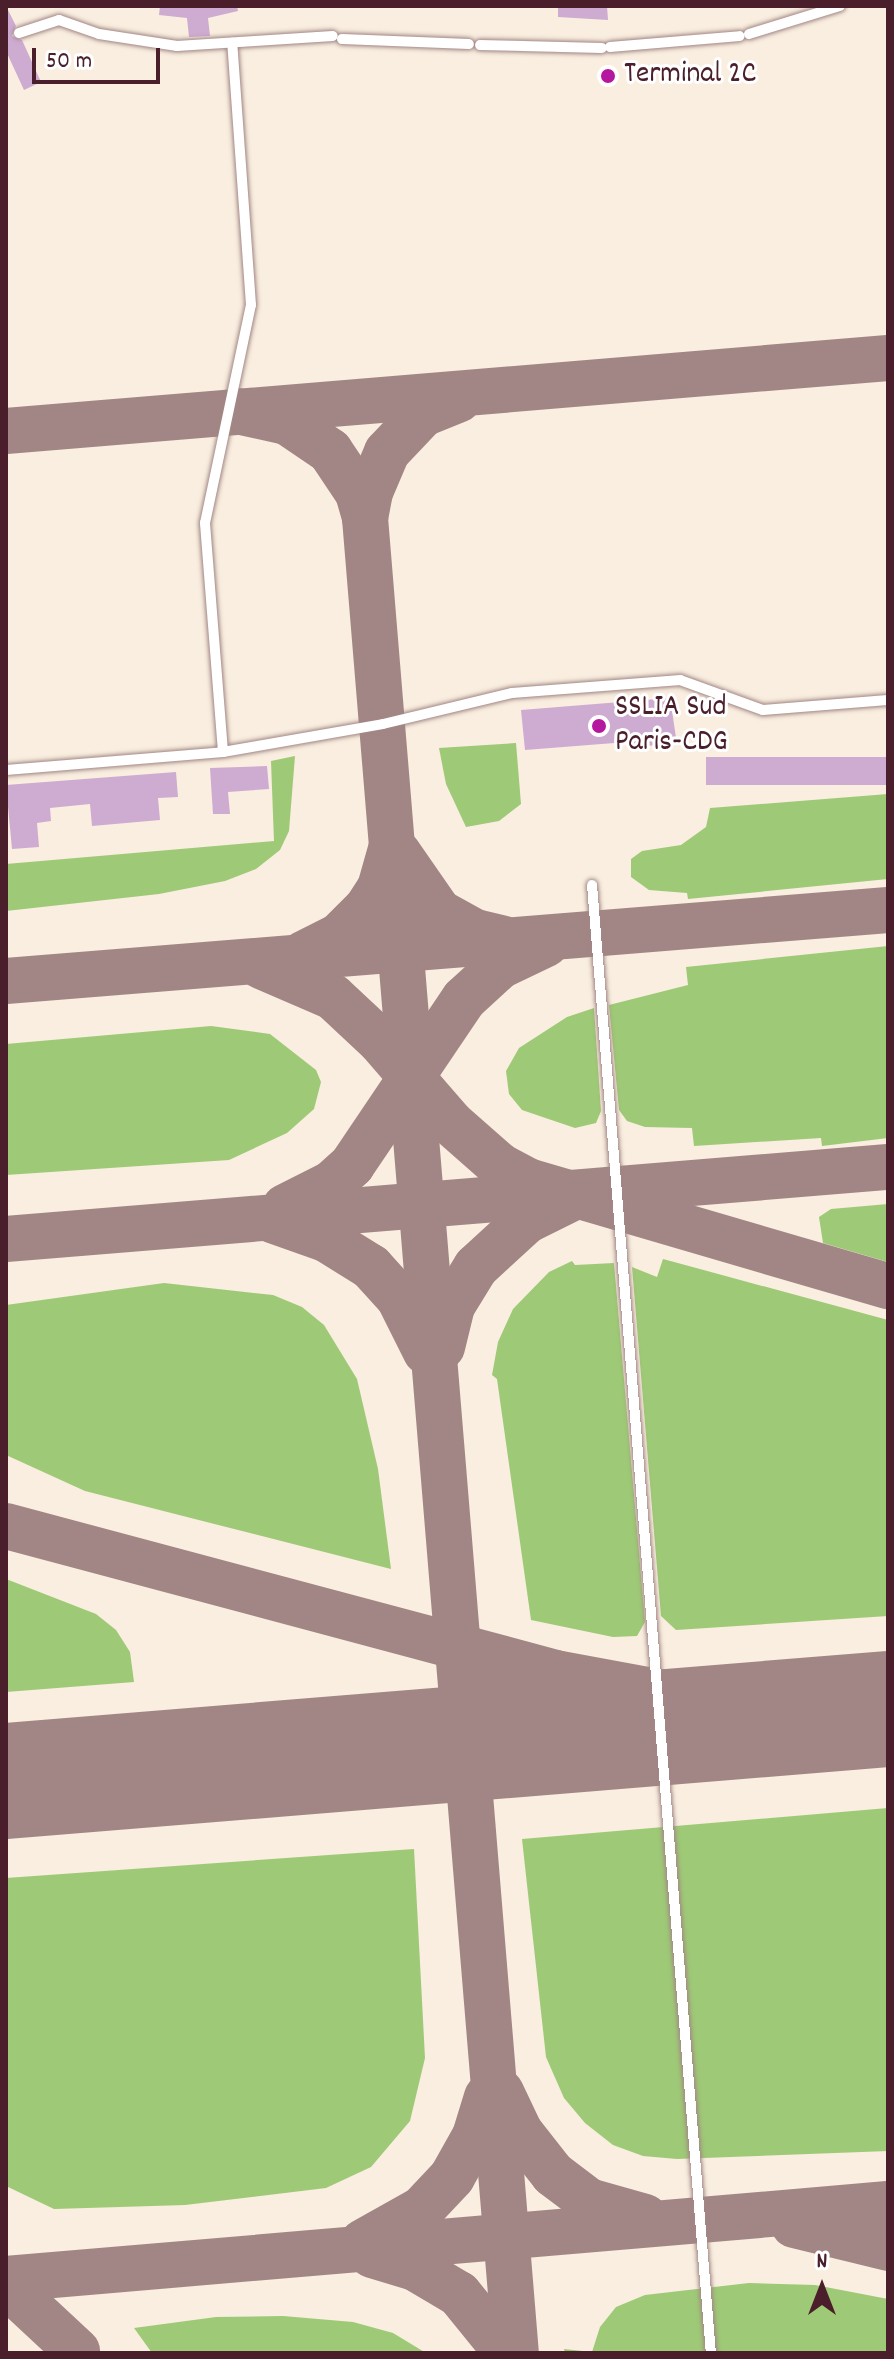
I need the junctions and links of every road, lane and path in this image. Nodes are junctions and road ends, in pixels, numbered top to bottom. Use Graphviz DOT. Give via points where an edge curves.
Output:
graph roads {
  1 [pos="840,6"];
  2 [pos="19,33"];
  3 [pos="232,43"];
  4 [pos="888,700"];
  5 [pos="223,752"];
  6 [pos="6,770"];
  7 [pos="592,885"];
  8 [pos="711,2353"];
  1 -- 3 [label="lane" via="744,35 606,47 338,38"];
  2 -- 3 [label="lane" via="59,20 99,34 177,46"];
  3 -- 5 [label="lane" via="251,305 205,523"];
  4 -- 5 [label="lane" via="763,710 680,680 665,681 512,693 383,724"];
  5 -- 6 [label="lane"];
  7 -- 8 [label="lane"];
}
